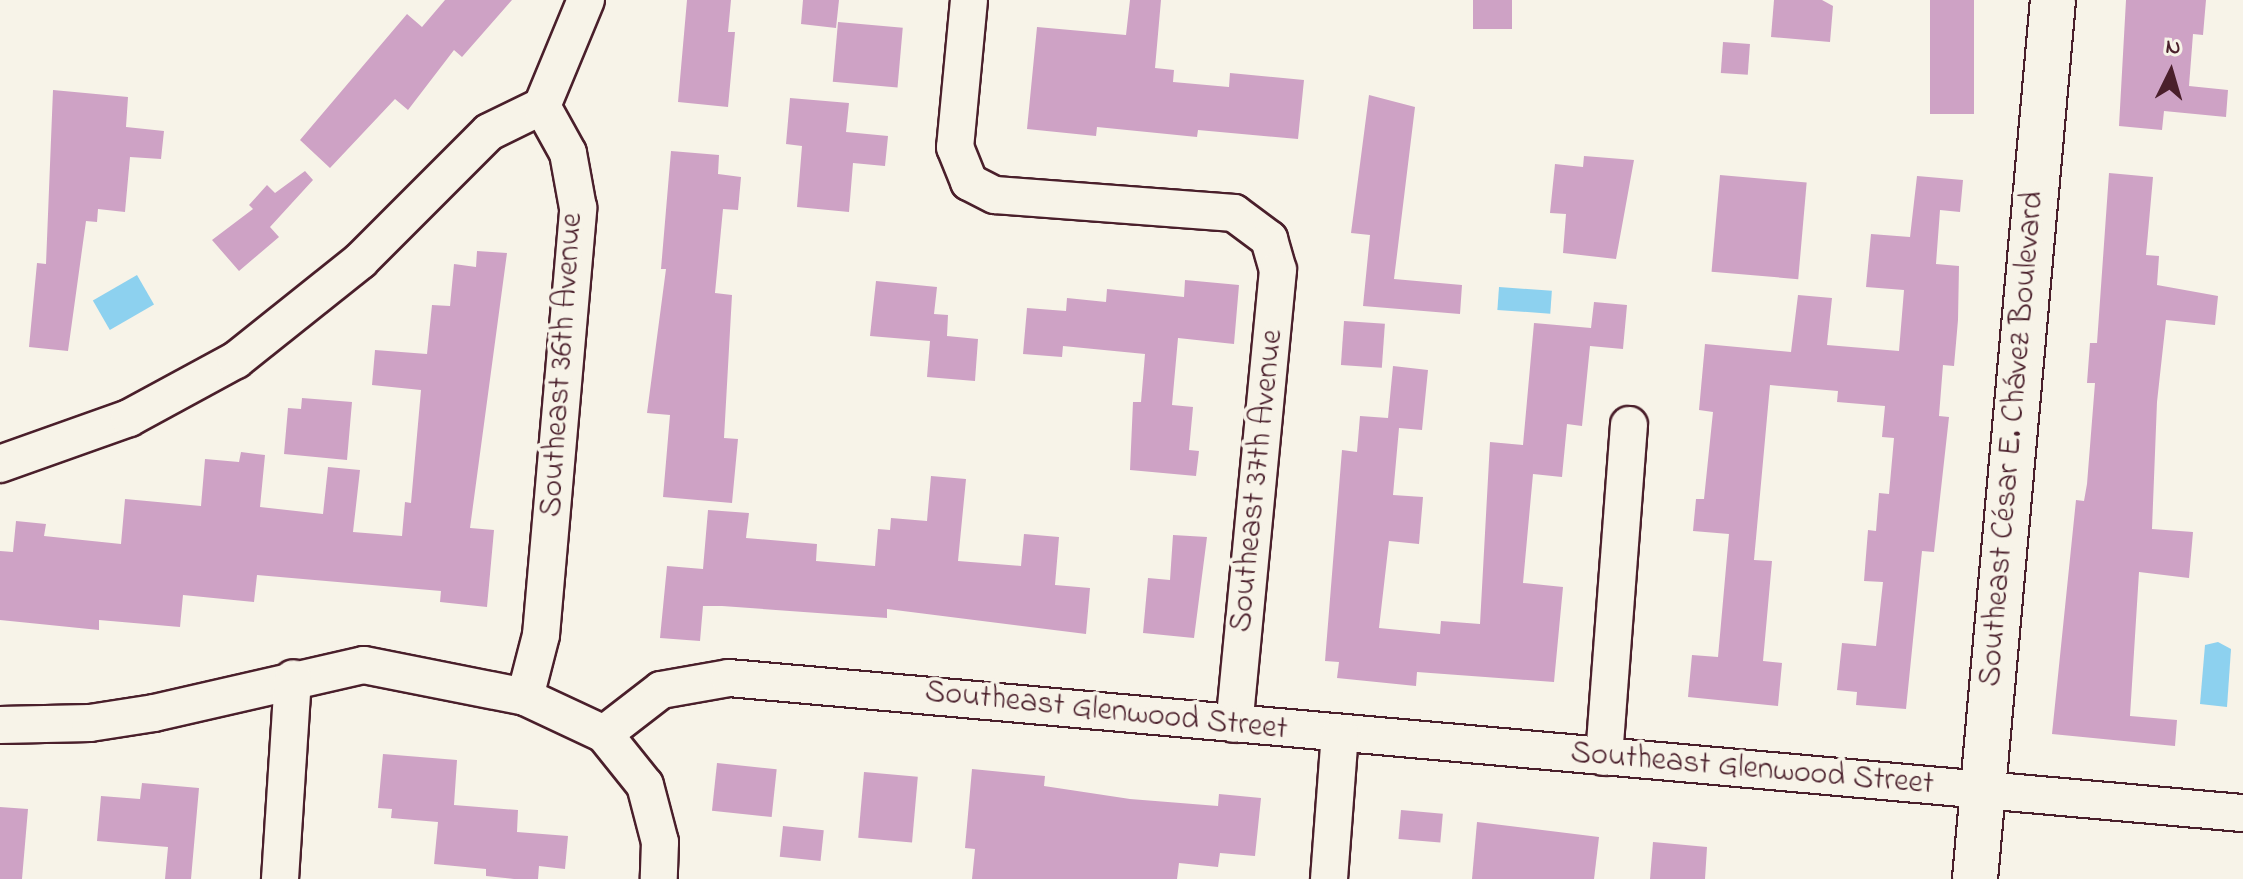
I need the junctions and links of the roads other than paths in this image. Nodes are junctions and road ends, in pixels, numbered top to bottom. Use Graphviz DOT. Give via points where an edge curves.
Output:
graph roads {
  1 [pos="586,0"];
  2 [pos="969,0"];
  3 [pos="2053,0"];
  4 [pos="542,106"];
  5 [pos="1629,425"];
  6 [pos="0,464"];
  7 [pos="293,678"];
  8 [pos="525,697"];
  9 [pos="1234,724"];
  10 [pos="0,725"];
  11 [pos="604,734"];
  12 [pos="1340,734"];
  13 [pos="1604,757"];
  14 [pos="1982,790"];
  15 [pos="2243,813"];
  16 [pos="280,879"];
  17 [pos="659,879"];
  18 [pos="1329,879"];
  19 [pos="1975,879"];
  1 -- 4 [label="street"];
  2 -- 9 [label="street, Southeast 37th Avenue" via="955,147 969,182 995,195 1234,213 1269,239 1278,270"];
  3 -- 14 [label="street, Southeast César E. Chávez Boulevard"];
  4 -- 6 [label="street" via="489,132 360,261 236,360 129,418"];
  4 -- 8 [label="street, Southeast 36th Avenue" via="568,153 578,208 541,635"];
  5 -- 13 [label="street"];
  7 -- 8 [label="street" via="364,665"];
  7 -- 10 [label="street" via="154,713 90,723"];
  7 -- 16 [label="street"];
  8 -- 11 [label="street"];
  9 -- 11 [label="street, Southeast Glenwood Street" via="729,678 661,690"];
  9 -- 12 [label="street, Southeast Glenwood Street"];
  11 -- 17 [label="street" via="645,785 660,842"];
  12 -- 13 [label="street, Southeast Glenwood Street"];
  12 -- 18 [label="street"];
  13 -- 14 [label="street, Southeast Glenwood Street"];
  14 -- 15 [label="street, Southeast Glenwood Street"];
  14 -- 19 [label="street, Southeast César E. Chávez Boulevard"];
}
